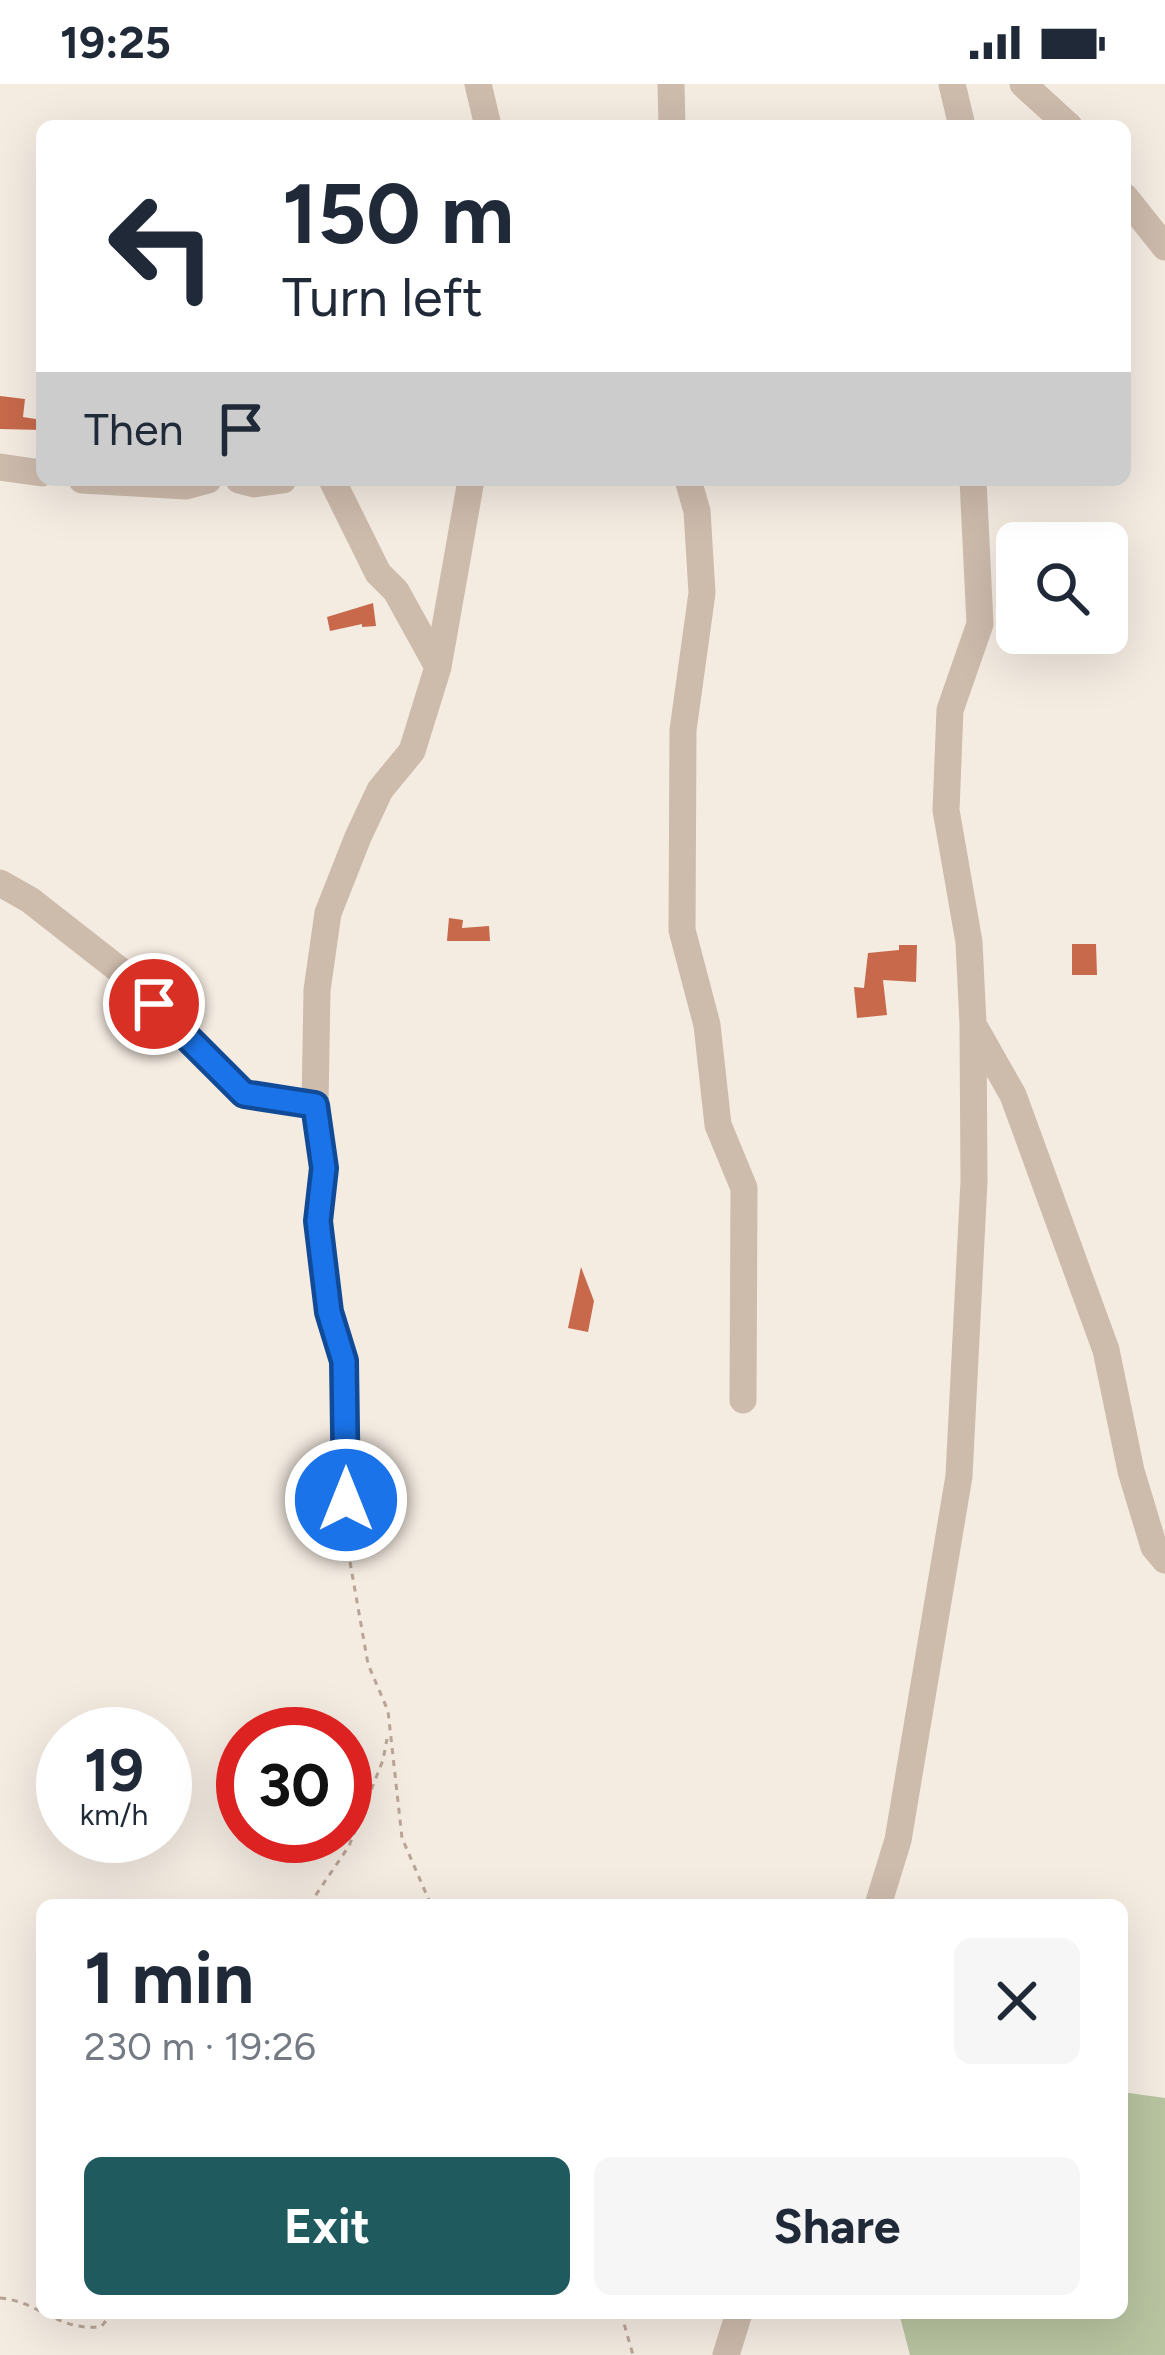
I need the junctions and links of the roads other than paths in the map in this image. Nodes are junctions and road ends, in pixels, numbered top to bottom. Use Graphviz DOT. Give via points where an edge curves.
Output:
graph roads {
  1 [pos="478,84"];
  2 [pos="671,84"];
  3 [pos="952,84"];
  4 [pos="1023,84"];
  5 [pos="487,120"];
  6 [pos="672,120"];
  7 [pos="961,120"];
  8 [pos="1062,120"];
  9 [pos="1131,205"];
  10 [pos="1165,248"];
  11 [pos="0,466"];
  12 [pos="36,472"];
  13 [pos="335,486"];
  14 [pos="470,486"];
  15 [pos="690,486"];
  16 [pos="973,486"];
  17 [pos="438,667"];
  18 [pos="0,883"];
  19 [pos="973,1024"];
  20 [pos="315,1105"];
  21 [pos="742,1400"];
  22 [pos="346,1542"];
  23 [pos="1165,1560"];
  24 [pos="880,1899"];
  25 [pos="737,2319"];
  26 [pos="726,2355"];
  1 -- 5 [label="street"];
  2 -- 6 [label="street"];
  3 -- 7 [label="street"];
  4 -- 8 [label="street"];
  9 -- 10 [label="street"];
  11 -- 12 [label="street"];
  13 -- 17 [label="street"];
  14 -- 17 [label="street"];
  15 -- 21 [label="street" via="702,593 683,730 682,931 706,1025 718,1125 744,1188"];
  16 -- 19 [label="street" via="980,623 950,710 946,810 969,942"];
  17 -- 20 [label="street" via="412,751 380,790 328,913 316,990"];
  18 -- 20 [label="street" via="122,972 244,1094"];
  19 -- 23 [label="street" via="1013,1095 1106,1350 1131,1471"];
  19 -- 24 [label="street" via="959,1476 898,1840"];
  20 -- 22 [label="street" via="324,1168 318,1221 344,1361"];
  25 -- 26 [label="street"];
}
